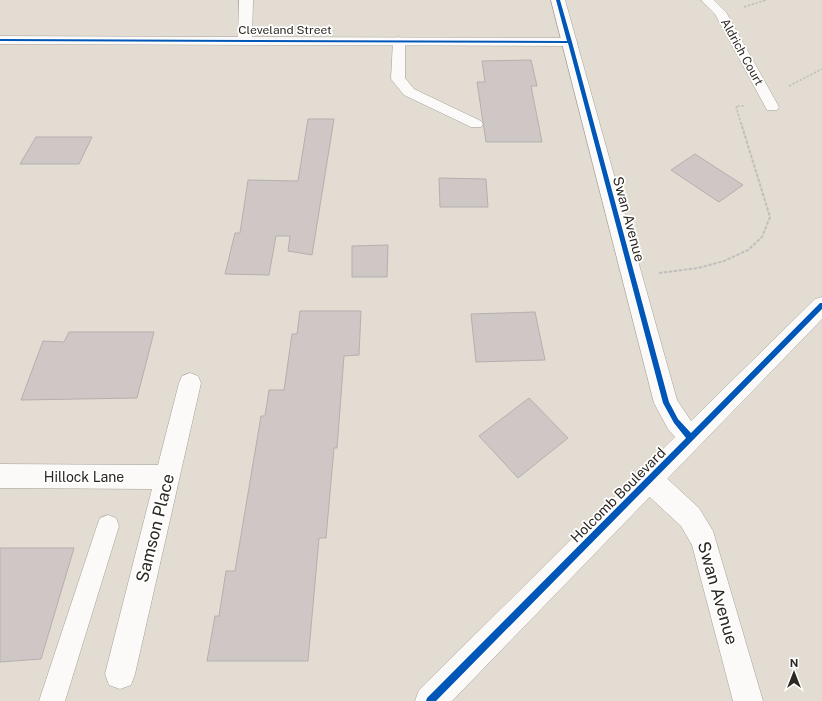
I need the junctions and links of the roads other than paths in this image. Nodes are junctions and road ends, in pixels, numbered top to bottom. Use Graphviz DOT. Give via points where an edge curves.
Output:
graph roads {
  1 [pos="246,0"];
  2 [pos="558,0"];
  3 [pos="707,0"];
  4 [pos="0,40"];
  5 [pos="245,41"];
  6 [pos="399,41"];
  7 [pos="570,42"];
  8 [pos="772,107"];
  9 [pos="476,124"];
  10 [pos="822,305"];
  11 [pos="190,383"];
  12 [pos="691,438"];
  13 [pos="0,476"];
  14 [pos="168,477"];
  15 [pos="650,480"];
  16 [pos="108,526"];
  17 [pos="120,674"];
  18 [pos="52,701"];
  19 [pos="430,701"];
  20 [pos="748,701"];
  1 -- 5 [label="street"];
  2 -- 7 [label="street, Swan Avenue"];
  3 -- 8 [label="lane, Aldrich Court" via="720,12"];
  4 -- 5 [label="street, Cleveland Street"];
  5 -- 6 [label="street, Cleveland Street"];
  6 -- 7 [label="street, Cleveland Street"];
  6 -- 9 [label="lane" via="398,79 401,85 409,92"];
  7 -- 12 [label="street, Swan Avenue" via="666,402 676,421"];
  10 -- 12 [label="street, Holcomb Boulevard"];
  11 -- 14 [label="street, Samson Place"];
  12 -- 15 [label="street, Holcomb Boulevard"];
  13 -- 14 [label="street, Hillock Lane"];
  14 -- 17 [label="street, Samson Place"];
  15 -- 19 [label="street, Holcomb Boulevard"];
  15 -- 20 [label="street, Swan Avenue" via="690,517 704,540"];
  16 -- 18 [label="lane"];
}
